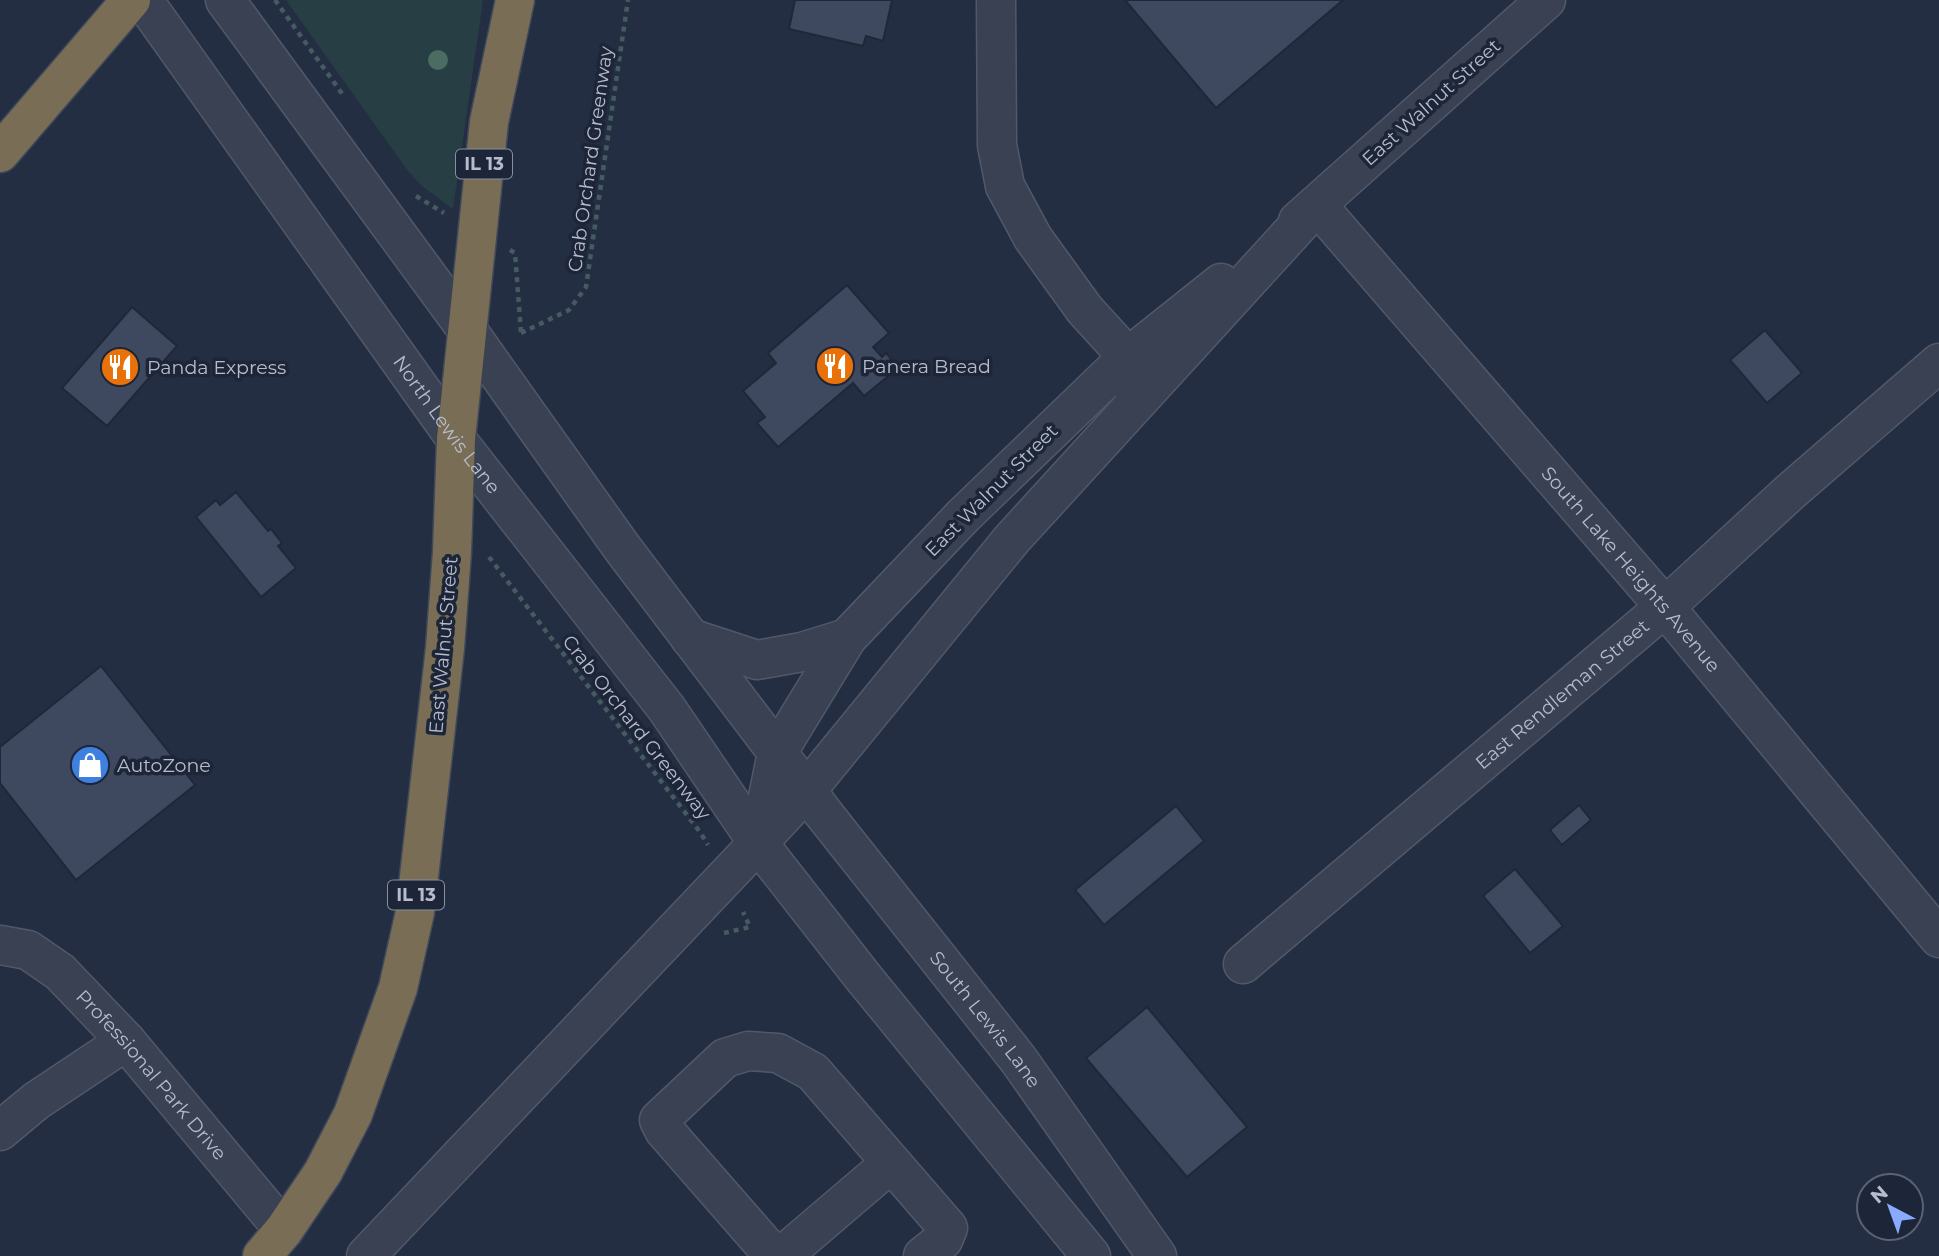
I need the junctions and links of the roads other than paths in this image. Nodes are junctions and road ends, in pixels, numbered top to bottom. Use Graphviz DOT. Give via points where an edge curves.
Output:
graph roads {
  1 [pos="131,0"];
  2 [pos="143,0"];
  3 [pos="225,0"];
  4 [pos="515,0"];
  5 [pos="996,0"];
  6 [pos="1546,0"];
  7 [pos="0,153"];
  8 [pos="1317,205"];
  9 [pos="468,331"];
  10 [pos="1128,357"];
  11 [pos="1939,363"];
  12 [pos="1125,415"];
  13 [pos="456,439"];
  14 [pos="1665,607"];
  15 [pos="690,638"];
  16 [pos="847,638"];
  17 [pos="777,753"];
  18 [pos="806,791"];
  19 [pos="758,844"];
  20 [pos="1939,938"];
  21 [pos="0,945"];
  22 [pos="1243,964"];
  23 [pos="126,1041"];
  24 [pos="0,1130"];
  25 [pos="891,1163"];
  26 [pos="273,1243"];
  27 [pos="367,1256"];
  28 [pos="774,1256"];
  29 [pos="782,1256"];
  30 [pos="923,1256"];
  31 [pos="1091,1256"];
  32 [pos="1157,1256"];
  1 -- 7 [label="highway"];
  2 -- 13 [label="street, North Lewis Lane"];
  3 -- 9 [label="street"];
  4 -- 9 [label="highway, East Walnut Street / IL 13" via="489,122"];
  5 -- 10 [label="street" via="997,145 1005,186 1033,239 1077,300"];
  6 -- 8 [label="street, East Walnut Street"];
  8 -- 10 [label="street, East Walnut Street"];
  8 -- 12 [label="street, East Walnut Street"];
  8 -- 14 [label="street, South Lake Heights Avenue"];
  9 -- 13 [label="highway, East Walnut Street / IL 13"];
  9 -- 15 [label="street"];
  10 -- 12 [label="street"];
  10 -- 16 [label="street, East Walnut Street" via="963,516"];
  11 -- 14 [label="street, East Rendleman Street"];
  12 -- 18 [label="street, East Walnut Street" via="1012,539"];
  13 -- 19 [label="street, North Lewis Lane" via="667,709"];
  13 -- 26 [label="highway, East Walnut Street / IL 13" via="446,638 412,925 398,989 352,1114 323,1172"];
  14 -- 20 [label="street, South Lake Heights Avenue"];
  14 -- 22 [label="street, East Rendleman Street"];
  15 -- 16 [label="street" via="757,660"];
  15 -- 17 [label="street"];
  16 -- 17 [label="street, East Walnut Street"];
  17 -- 18 [label="street"];
  17 -- 19 [label="street, East Walnut Street"];
  18 -- 19 [label="street, East Walnut Street"];
  18 -- 32 [label="street, South Lewis Lane" via="1017,1059"];
  19 -- 27 [label="street, East Walnut Street"];
  19 -- 31 [label="street"];
  21 -- 23 [label="street, Professional Park Drive" via="28,950 61,972"];
  23 -- 24 [label="street"];
  23 -- 26 [label="street, Professional Park Drive"];
  25 -- 28 [label="street" via="813,1072 778,1053 748,1051 724,1058 659,1120"];
  25 -- 29 [label="street"];
  25 -- 30 [label="street" via="948,1228 943,1240"];
}
